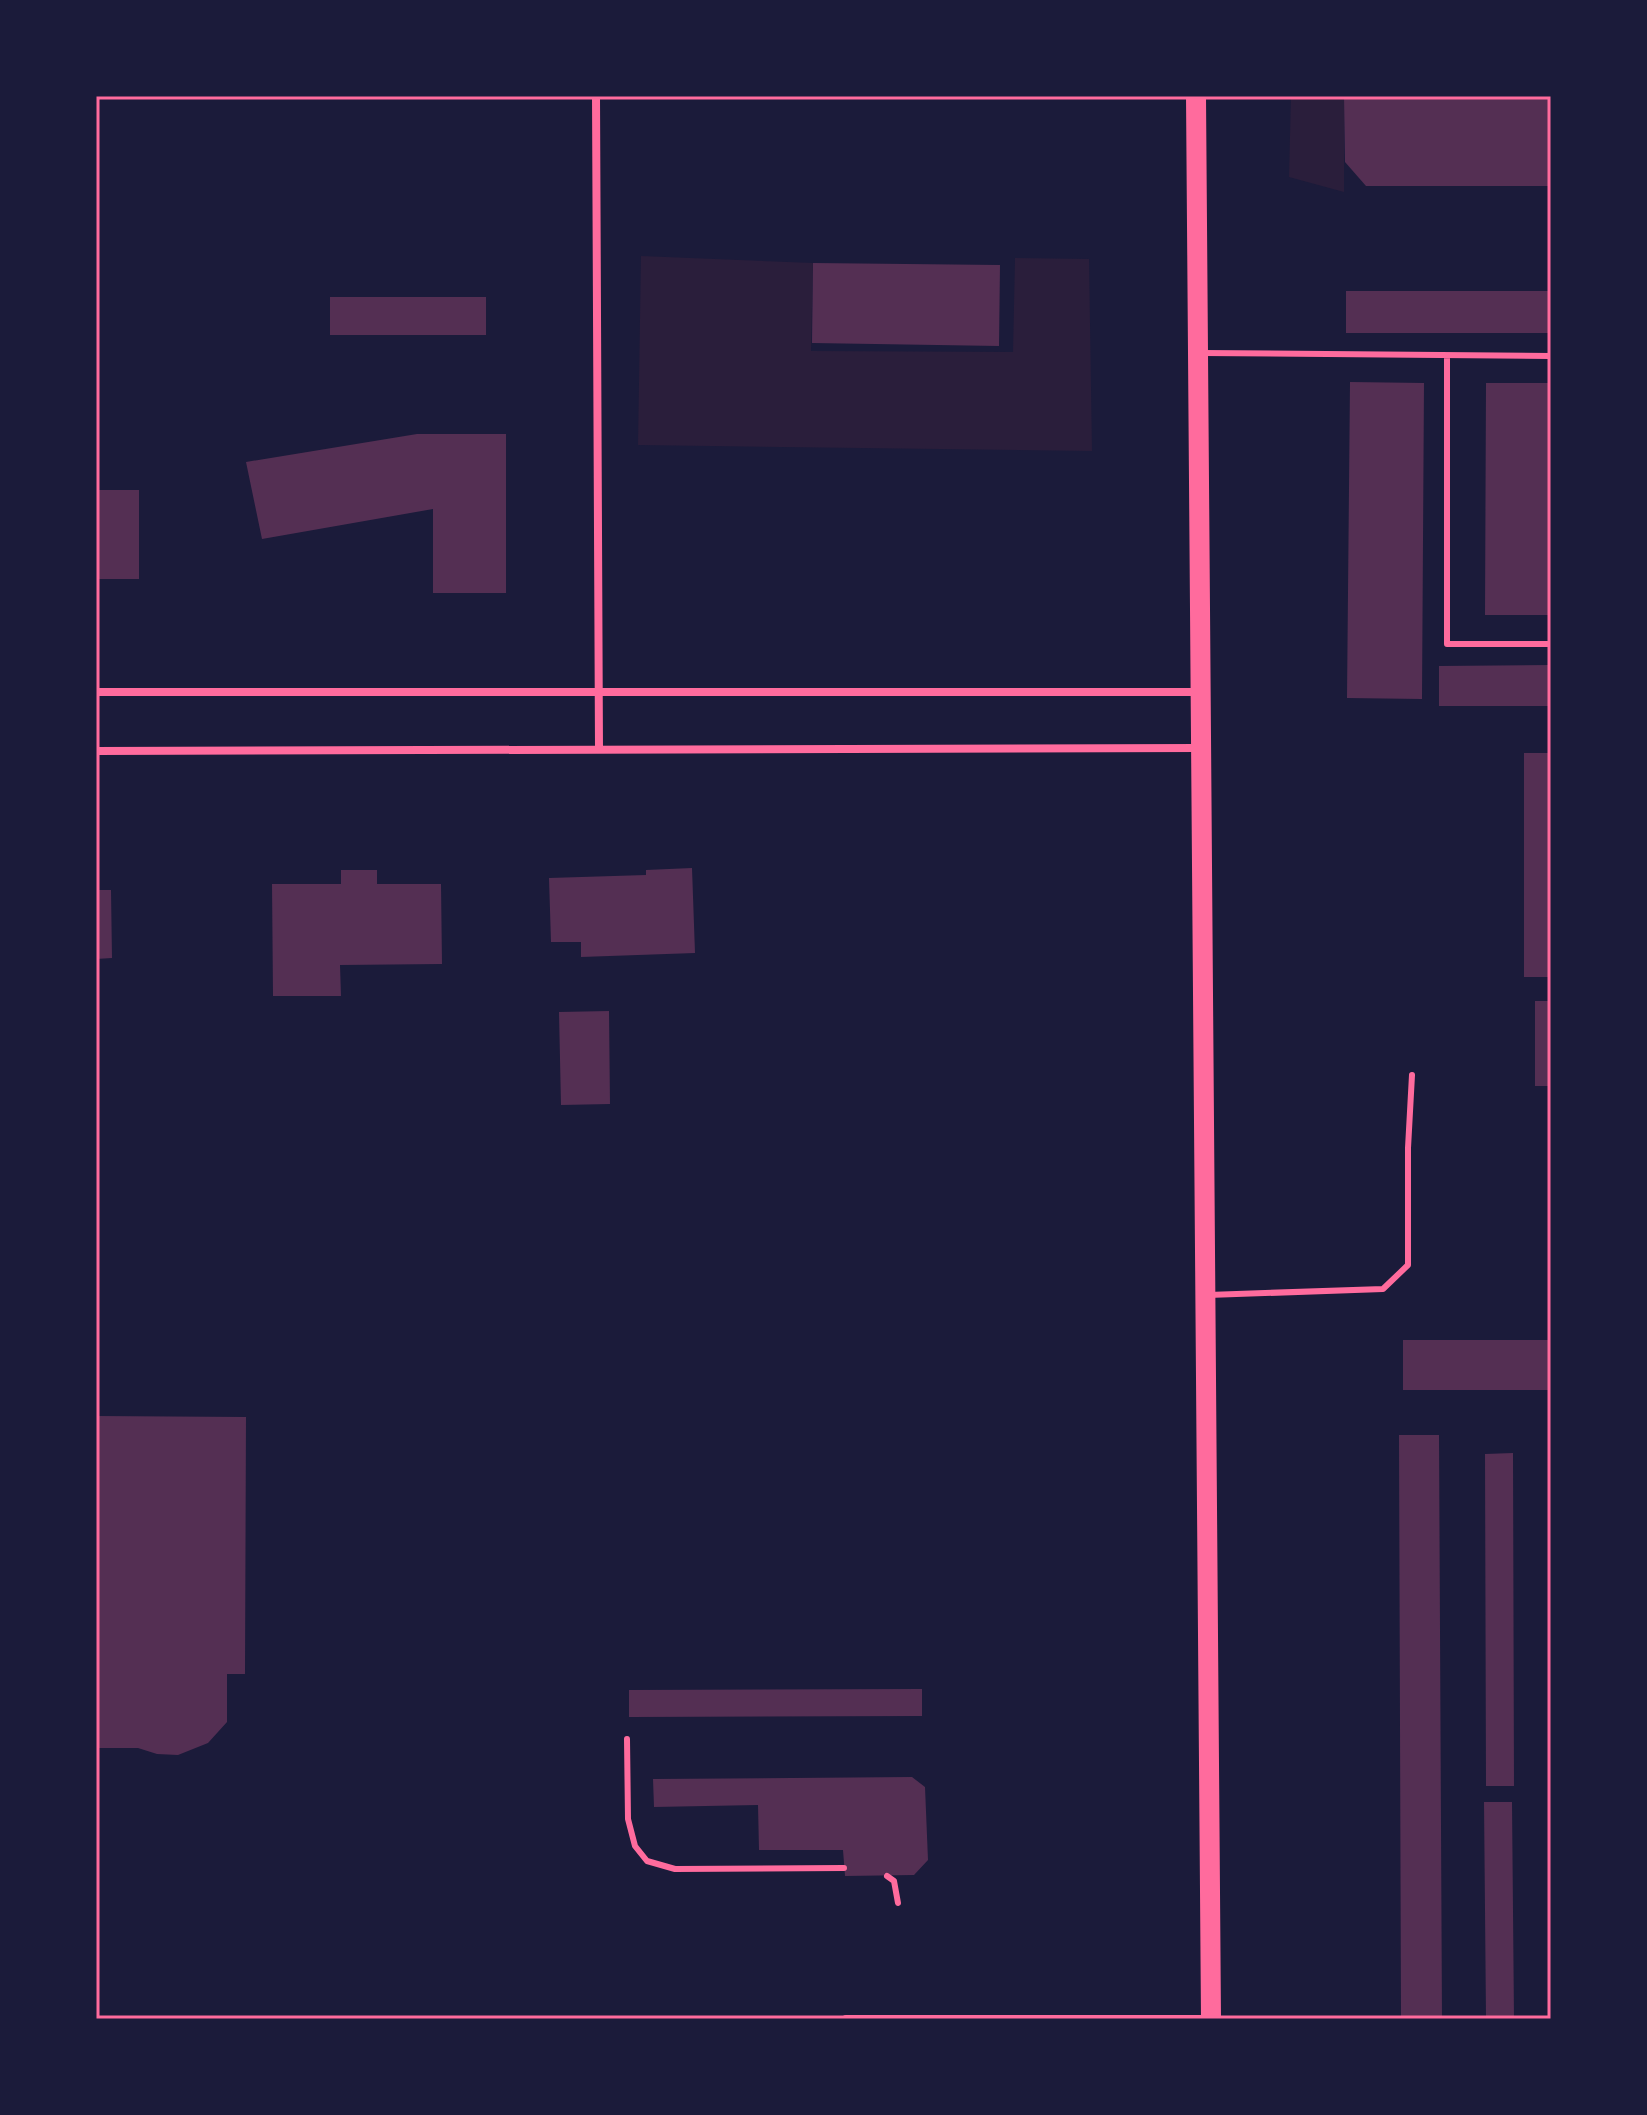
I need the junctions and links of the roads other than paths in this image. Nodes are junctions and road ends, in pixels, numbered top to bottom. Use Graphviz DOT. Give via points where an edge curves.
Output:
graph roads {
  1 [pos="596,96"];
  2 [pos="1196,96"];
  3 [pos="1198,353"];
  4 [pos="1447,356"];
  5 [pos="1551,356"];
  6 [pos="1551,644"];
  7 [pos="96,692"];
  8 [pos="599,692"];
  9 [pos="1201,692"];
  10 [pos="1201,748"];
  11 [pos="599,749"];
  12 [pos="96,751"];
  13 [pos="1412,1075"];
  14 [pos="1205,1295"];
  15 [pos="627,1739"];
  16 [pos="844,1868"];
  17 [pos="887,1876"];
  18 [pos="898,1903"];
  19 [pos="846,2019"];
  20 [pos="1211,2019"];
  1 -- 8 [label="street"];
  2 -- 3 [label="main road"];
  3 -- 4 [label="lane"];
  3 -- 9 [label="main road"];
  4 -- 5 [label="lane"];
  4 -- 6 [label="lane" via="1447,644"];
  7 -- 8 [label="street"];
  8 -- 9 [label="street"];
  8 -- 11 [label="street"];
  9 -- 10 [label="main road"];
  10 -- 11 [label="street"];
  10 -- 14 [label="main road"];
  11 -- 12 [label="street"];
  13 -- 14 [label="lane" via="1408,1265 1383,1289"];
  14 -- 20 [label="main road"];
  15 -- 16 [label="lane" via="628,1819 635,1846 647,1861 675,1869"];
  17 -- 18 [label="lane" via="894,1881"];
  19 -- 20 [label="street"];
}
